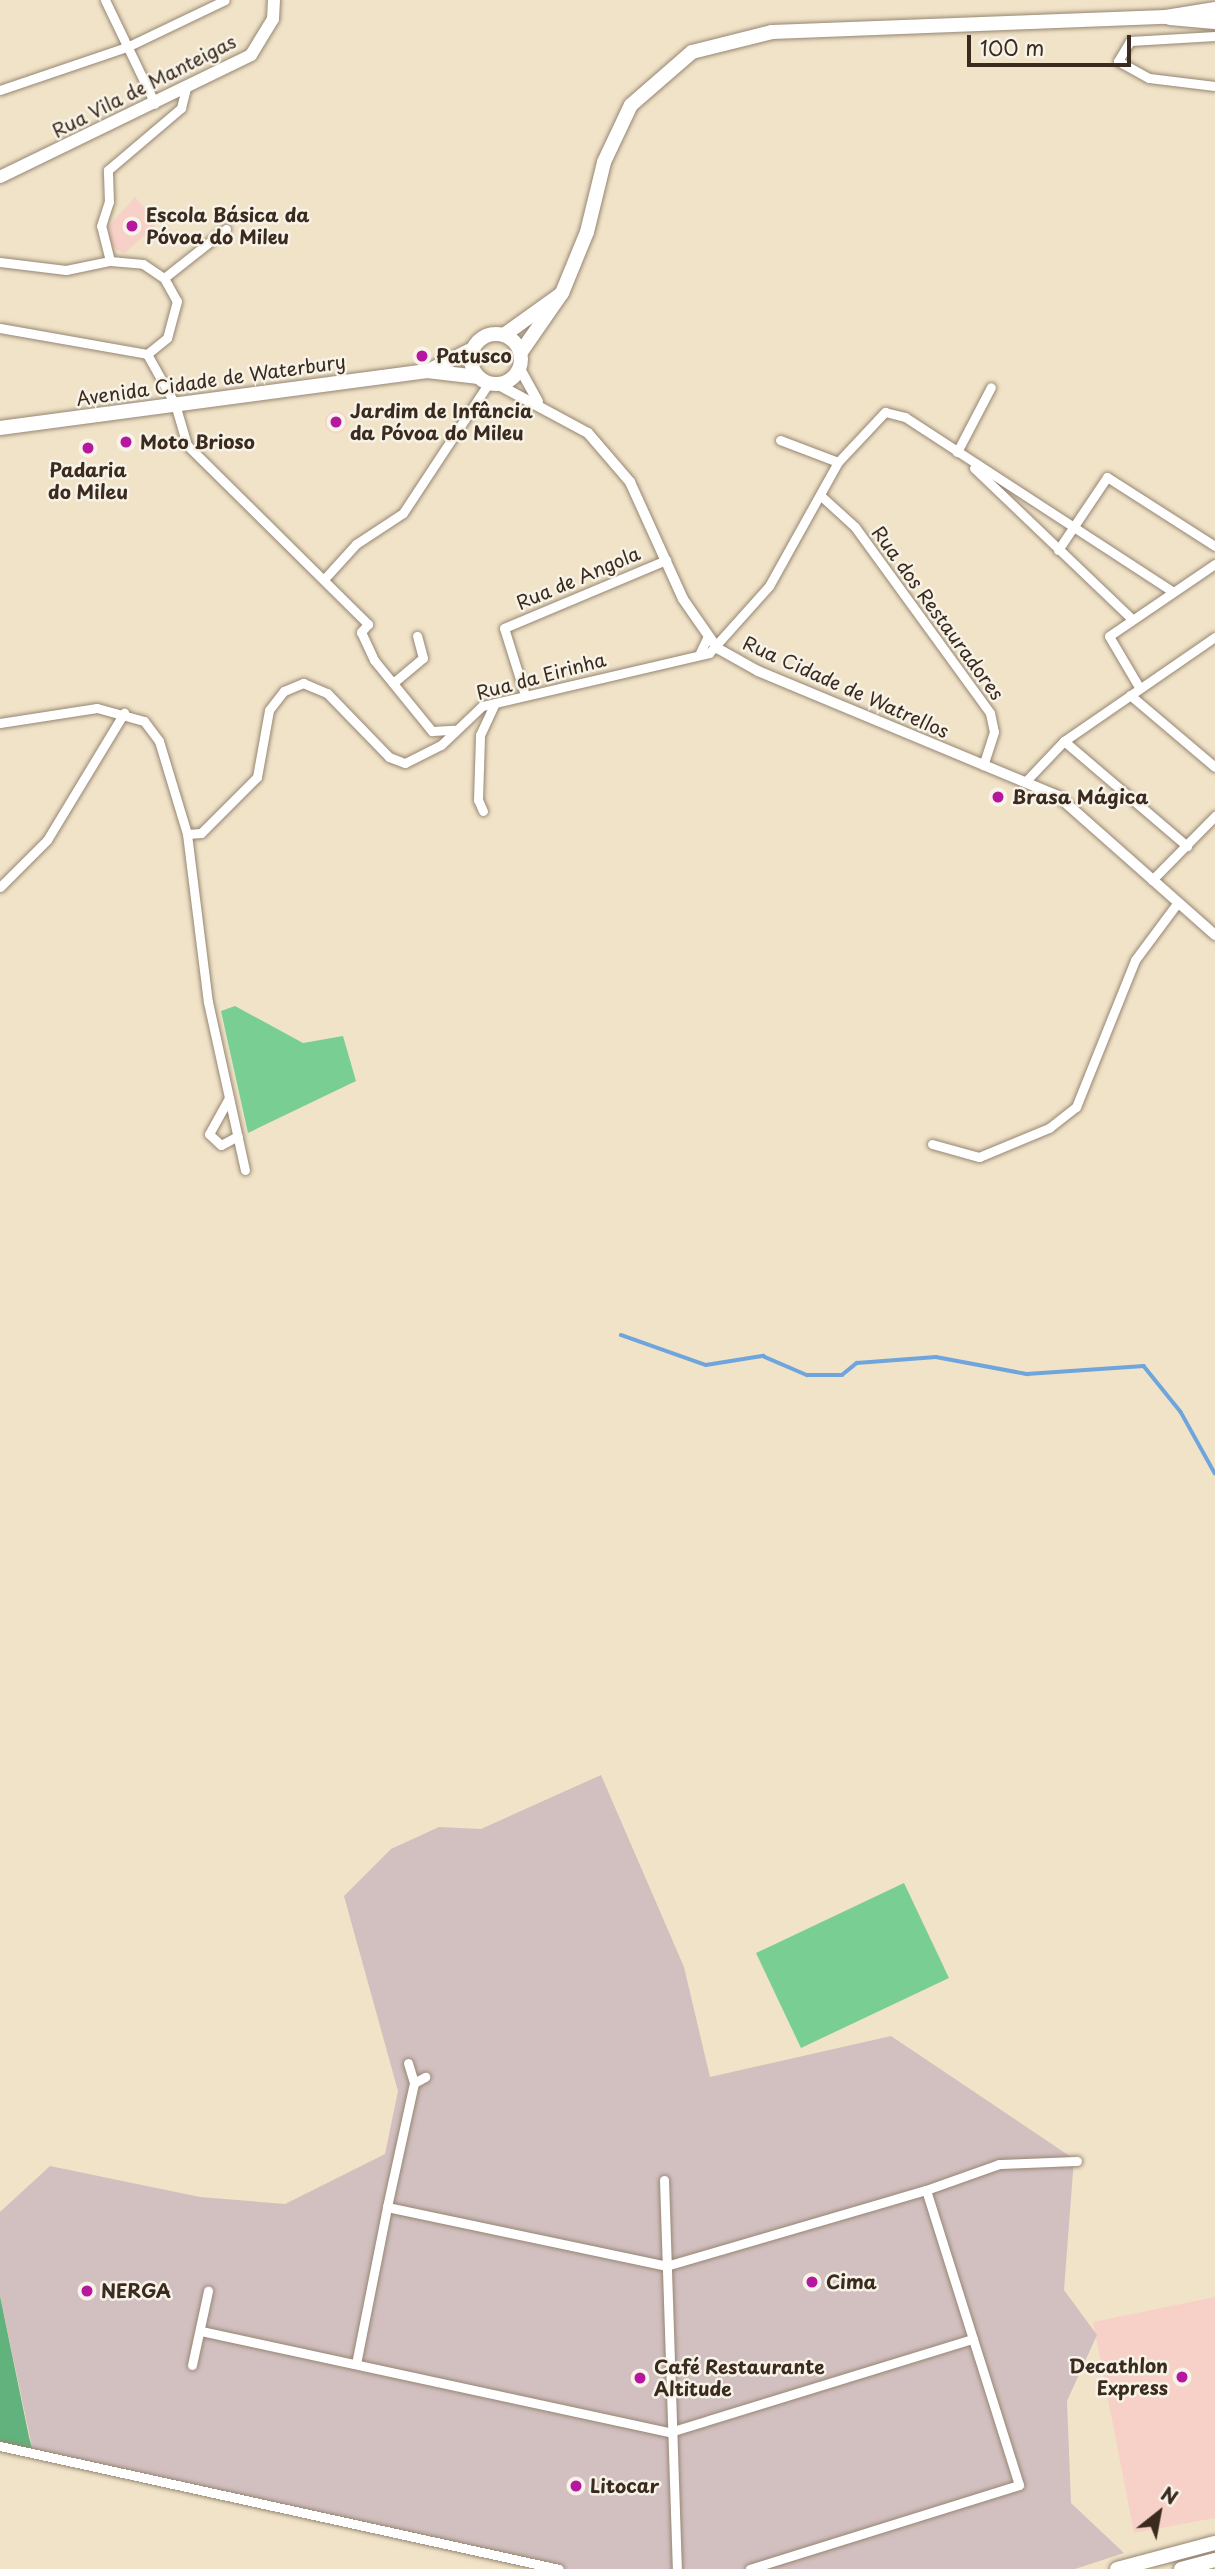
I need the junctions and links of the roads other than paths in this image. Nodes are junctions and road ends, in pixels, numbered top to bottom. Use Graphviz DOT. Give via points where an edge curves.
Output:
graph roads {
  1 [pos="105,0"];
  2 [pos="225,0"];
  3 [pos="275,0"];
  4 [pos="1215,9"];
  5 [pos="1166,17"];
  6 [pos="1147,18"];
  7 [pos="1215,22"];
  8 [pos="1215,36"];
  9 [pos="1148,37"];
  10 [pos="129,46"];
  11 [pos="1215,86"];
  12 [pos="186,88"];
  13 [pos="0,90"];
  14 [pos="155,104"];
  15 [pos="0,177"];
  16 [pos="226,229"];
  17 [pos="110,261"];
  18 [pos="0,262"];
  19 [pos="164,278"];
  20 [pos="562,293"];
  21 [pos="0,328"];
  22 [pos="504,335"];
  23 [pos="473,349"];
  24 [pos="521,352"];
  25 [pos="147,354"];
  26 [pos="520,369"];
  27 [pos="426,371"];
  28 [pos="488,381"];
  29 [pos="991,387"];
  30 [pos="538,401"];
  31 [pos="175,404"];
  32 [pos="0,428"];
  33 [pos="780,440"];
  34 [pos="957,452"];
  35 [pos="838,462"];
  36 [pos="968,462"];
  37 [pos="820,495"];
  38 [pos="1074,528"];
  39 [pos="1215,546"];
  40 [pos="1058,550"];
  41 [pos="666,560"];
  42 [pos="1215,564"];
  43 [pos="326,577"];
  44 [pos="1172,591"];
  45 [pos="1131,618"];
  46 [pos="417,636"];
  47 [pos="1215,637"];
  48 [pos="707,638"];
  49 [pos="717,648"];
  50 [pos="699,654"];
  51 [pos="393,683"];
  52 [pos="1139,688"];
  53 [pos="525,695"];
  54 [pos="1130,695"];
  55 [pos="495,703"];
  56 [pos="124,713"];
  57 [pos="0,723"];
  58 [pos="454,730"];
  59 [pos="1064,741"];
  60 [pos="984,765"];
  61 [pos="1215,767"];
  62 [pos="1025,782"];
  63 [pos="484,811"];
  64 [pos="1215,816"];
  65 [pos="187,834"];
  66 [pos="1186,846"];
  67 [pos="1152,880"];
  68 [pos="0,887"];
  69 [pos="1178,902"];
  70 [pos="1215,935"];
  71 [pos="229,1098"];
  72 [pos="238,1136"];
  73 [pos="932,1143"];
  74 [pos="245,1170"];
  75 [pos="408,2063"];
  76 [pos="425,2077"];
  77 [pos="414,2083"];
  78 [pos="1077,2161"];
  79 [pos="664,2180"];
  80 [pos="926,2190"];
  81 [pos="387,2207"];
  82 [pos="666,2266"];
  83 [pos="208,2291"];
  84 [pos="201,2331"];
  85 [pos="973,2339"];
  86 [pos="356,2364"];
  87 [pos="192,2365"];
  88 [pos="670,2432"];
  89 [pos="0,2446"];
  90 [pos="1215,2543"];
  91 [pos="1215,2560"];
  92 [pos="559,2569"];
  93 [pos="677,2569"];
  94 [pos="750,2569"];
  95 [pos="1117,2569"];
  96 [pos="1181,2569"];
  1 -- 10 [label="street"];
  2 -- 10 [label="street"];
  3 -- 12 [label="main road, Rua Vila de Manteigas" via="273,19 251,55"];
  4 -- 5 [label="main road"];
  5 -- 6 [label="main road"];
  5 -- 7 [label="main road"];
  6 -- 9 [label="street"];
  6 -- 20 [label="main road" via="772,32 692,52 631,105 604,162 587,232"];
  8 -- 9 [label="street"];
  9 -- 11 [label="street" via="1119,49 1122,67 1149,78"];
  10 -- 13 [label="street"];
  10 -- 14 [label="street"];
  12 -- 14 [label="main road, Rua Vila de Manteigas"];
  12 -- 17 [label="street" via="181,108 108,170 109,202 101,226"];
  14 -- 15 [label="main road, Rua Vila de Manteigas"];
  16 -- 19 [label="street"];
  17 -- 18 [label="street" via="66,270"];
  17 -- 19 [label="street" via="143,264"];
  19 -- 25 [label="street" via="177,301 176,321"];
  20 -- 22 [label="main road"];
  20 -- 24 [label="main road"];
  21 -- 25 [label="street"];
  22 -- 23 [label="main road" via="484,335"];
  22 -- 24 [label="main road"];
  23 -- 27 [label="main road"];
  23 -- 28 [label="main road" via="471,363"];
  24 -- 26 [label="main road"];
  25 -- 31 [label="street"];
  26 -- 28 [label="main road" via="511,381"];
  26 -- 30 [label="street, Rua Cidade de Watrellos"];
  27 -- 28 [label="main road"];
  27 -- 31 [label="main road, Avenida Cidade de Waterbury"];
  28 -- 30 [label="street, Rua Cidade de Watrellos"];
  28 -- 43 [label="street" via="403,513 356,544"];
  29 -- 34 [label="street"];
  30 -- 41 [label="street, Rua Cidade de Watrellos" via="588,433 630,482"];
  31 -- 32 [label="main road, Avenida Cidade de Waterbury"];
  31 -- 43 [label="street" via="187,446"];
  33 -- 35 [label="street"];
  34 -- 35 [label="street" via="905,417 885,412"];
  34 -- 36 [label="street"];
  35 -- 37 [label="street"];
  36 -- 38 [label="street"];
  36 -- 40 [label="street"];
  37 -- 49 [label="street" via="769,586"];
  37 -- 60 [label="street, Rua dos Restauradores" via="855,527 990,713 994,732"];
  38 -- 39 [label="street" via="1107,477"];
  38 -- 40 [label="street"];
  38 -- 44 [label="street"];
  40 -- 45 [label="street"];
  41 -- 48 [label="street, Rua Cidade de Watrellos"];
  41 -- 53 [label="street, Rua de Angola" via="504,628"];
  42 -- 44 [label="street"];
  43 -- 51 [label="street" via="368,624 361,632"];
  44 -- 45 [label="street"];
  45 -- 52 [label="street" via="1113,630 1109,646"];
  46 -- 51 [label="street" via="423,658"];
  47 -- 52 [label="street"];
  48 -- 49 [label="street, Rua Cidade de Watrellos"];
  48 -- 50 [label="street"];
  49 -- 50 [label="street, Rua da Eirinha"];
  49 -- 60 [label="street, Rua Cidade de Watrellos" via="758,671"];
  50 -- 53 [label="street, Rua da Eirinha"];
  51 -- 58 [label="street" via="432,731"];
  52 -- 54 [label="street"];
  53 -- 55 [label="street, Rua da Eirinha"];
  54 -- 59 [label="street"];
  54 -- 61 [label="street"];
  55 -- 58 [label="street, Rua da Eirinha" via="466,716"];
  55 -- 63 [label="street" via="480,735 478,800"];
  56 -- 57 [label="street" via="97,708"];
  56 -- 65 [label="street" via="144,721 159,741"];
  56 -- 68 [label="street" via="47,841"];
  58 -- 65 [label="street, Rua da Eirinha" via="424,757 405,762 389,757 327,693 303,683 284,691 270,710 257,777 201,833"];
  59 -- 62 [label="street"];
  59 -- 66 [label="street"];
  60 -- 62 [label="street, Rua Cidade de Watrellos"];
  62 -- 67 [label="street, Rua Cidade de Watrellos" via="1058,796"];
  64 -- 66 [label="street"];
  65 -- 71 [label="street" via="208,1002"];
  66 -- 67 [label="street"];
  67 -- 69 [label="street, Rua Cidade de Watrellos"];
  69 -- 70 [label="street, Rua Cidade de Watrellos"];
  69 -- 73 [label="street" via="1135,960 1076,1107 1049,1128 979,1157"];
  71 -- 72 [label="street"];
  71 -- 72 [label="street" via="209,1133 221,1145"];
  72 -- 74 [label="street"];
  75 -- 77 [label="street"];
  76 -- 77 [label="street"];
  77 -- 81 [label="street"];
  78 -- 80 [label="street" via="999,2164"];
  79 -- 82 [label="street"];
  80 -- 82 [label="street"];
  80 -- 85 [label="street"];
  81 -- 82 [label="street"];
  81 -- 86 [label="street"];
  82 -- 88 [label="street"];
  83 -- 84 [label="street"];
  84 -- 86 [label="street"];
  84 -- 87 [label="street"];
  85 -- 88 [label="street"];
  85 -- 94 [label="street" via="1019,2485"];
  86 -- 88 [label="street"];
  88 -- 93 [label="street"];
  89 -- 92 [label="street"];
  90 -- 95 [label="main road"];
  91 -- 96 [label="main road"];
}
